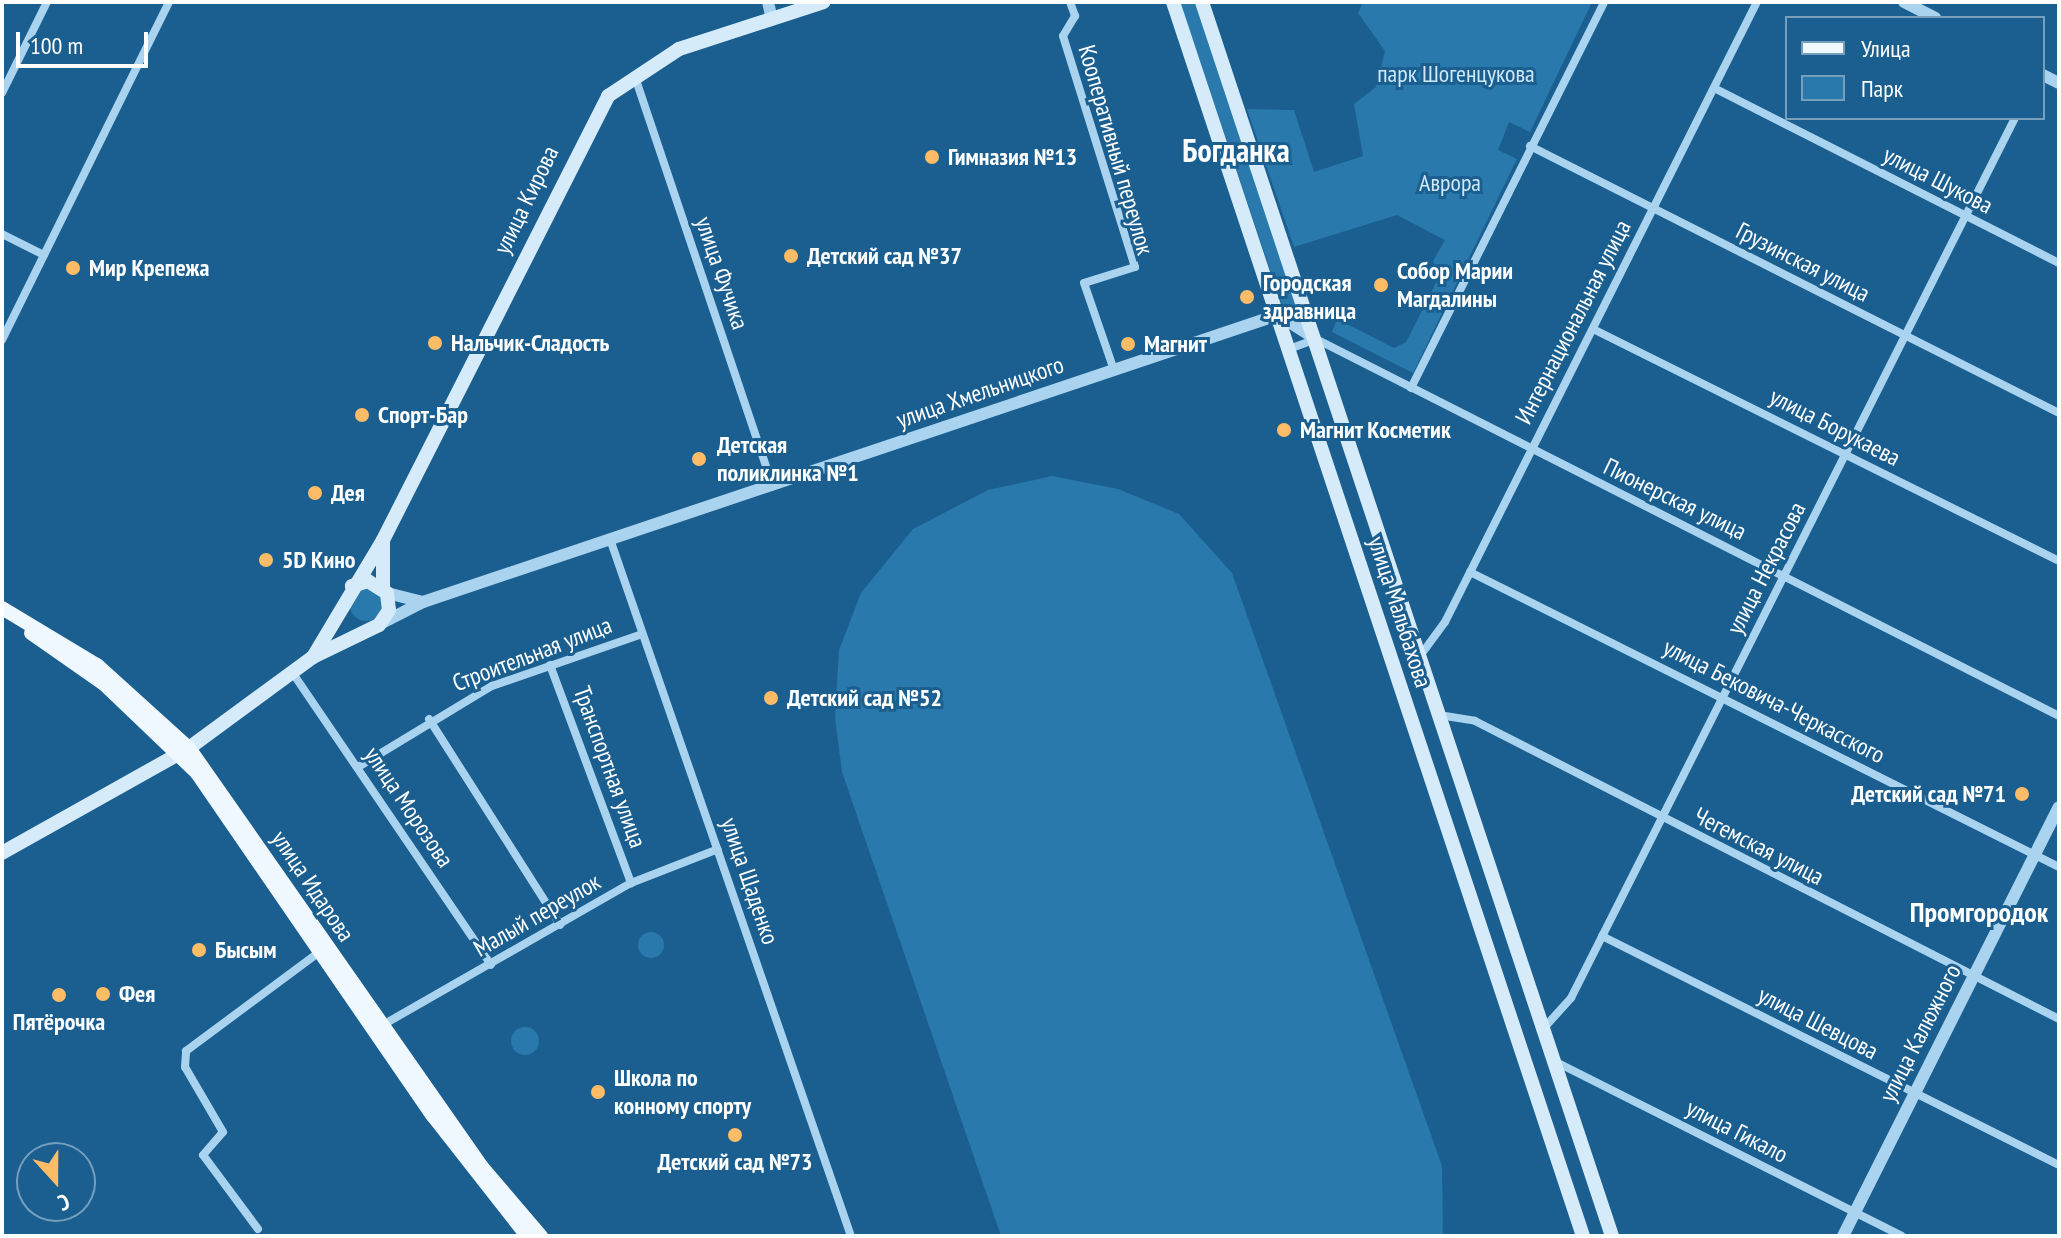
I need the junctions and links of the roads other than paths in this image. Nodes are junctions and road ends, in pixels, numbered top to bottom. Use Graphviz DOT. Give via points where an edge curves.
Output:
graph roads {
  1 [pos="47,2"];
  2 [pos="169,2"];
  3 [pos="768,2"];
  4 [pos="824,2"];
  5 [pos="1070,2"];
  6 [pos="1173,2"];
  7 [pos="1202,2"];
  8 [pos="1604,2"];
  9 [pos="1757,2"];
  10 [pos="1904,2"];
  11 [pos="1931,16"];
  12 [pos="772,19"];
  13 [pos="634,73"];
  14 [pos="1714,88"];
  15 [pos="2,93"];
  16 [pos="2014,120"];
  17 [pos="1530,146"];
  18 [pos="1652,209"];
  19 [pos="1965,216"];
  20 [pos="2,234"];
  21 [pos="44,255"];
  22 [pos="2059,263"];
  23 [pos="1299,313"];
  24 [pos="1278,315"];
  25 [pos="1593,329"];
  26 [pos="1906,336"];
  27 [pos="1316,339"];
  28 [pos="2,340"];
  29 [pos="1289,349"];
  30 [pos="1114,370"];
  31 [pos="1411,388"];
  32 [pos="2059,413"];
  33 [pos="1532,449"];
  34 [pos="1846,455"];
  35 [pos="773,486"];
  36 [pos="610,539"];
  37 [pos="383,540"];
  38 [pos="2059,561"];
  39 [pos="1470,572"];
  40 [pos="1785,576"];
  41 [pos="352,586"];
  42 [pos="385,591"];
  43 [pos="423,602"];
  44 [pos="342,605"];
  45 [pos="2,608"];
  46 [pos="2,618"];
  47 [pos="374,627"];
  48 [pos="642,634"];
  49 [pos="1419,656"];
  50 [pos="313,657"];
  51 [pos="550,665"];
  52 [pos="292,672"];
  53 [pos="1721,697"];
  54 [pos="1439,715"];
  55 [pos="2059,716"];
  56 [pos="429,719"];
  57 [pos="184,751"];
  58 [pos="358,767"];
  59 [pos="2059,807"];
  60 [pos="1661,819"];
  61 [pos="718,849"];
  62 [pos="2,853"];
  63 [pos="2035,855"];
  64 [pos="2059,867"];
  65 [pos="631,883"];
  66 [pos="560,925"];
  67 [pos="1602,936"];
  68 [pos="318,953"];
  69 [pos="491,965"];
  70 [pos="1974,977"];
  71 [pos="2059,1019"];
  72 [pos="381,1026"];
  73 [pos="1543,1029"];
  74 [pos="1554,1061"];
  75 [pos="1914,1094"];
  76 [pos="2059,1165"];
  77 [pos="1855,1213"];
  78 [pos="258,1229"];
  79 [pos="527,1236"];
  80 [pos="541,1236"];
  81 [pos="851,1236"];
  82 [pos="1583,1236"];
  83 [pos="1612,1236"];
  84 [pos="1843,1236"];
  85 [pos="1902,1236"];
  1 -- 15 [label="street"];
  2 -- 21 [label="street"];
  3 -- 12 [label="street"];
  4 -- 12 [label="main road, улица Кирова"];
  5 -- 30 [label="street, Кооперативный переулок" via="1075,16 1063,36 1135,267 1084,283"];
  6 -- 24 [label="main road, улица Мальбахова"];
  7 -- 23 [label="main road, улица Мальбахова"];
  8 -- 17 [label="street"];
  9 -- 14 [label="street, Интернациональная улица"];
  10 -- 11 [label="street"];
  12 -- 13 [label="main road, улица Кирова" via="679,49"];
  13 -- 35 [label="street, улица Фучика"];
  13 -- 37 [label="main road, улица Кирова" via="584,132"];
  14 -- 18 [label="street, Интернациональная улица"];
  14 -- 19 [label="street, улица Шукова"];
  16 -- 19 [label="street, улица Некрасова"];
  17 -- 18 [label="street, Грузинская улица"];
  17 -- 31 [label="street"];
  18 -- 25 [label="street, Интернациональная улица"];
  18 -- 26 [label="street, Грузинская улица"];
  19 -- 22 [label="street, улица Шукова"];
  19 -- 26 [label="street, улица Некрасова"];
  20 -- 21 [label="street"];
  21 -- 28 [label="street"];
  23 -- 24 [label="street"];
  23 -- 27 [label="main road, улица Мальбахова"];
  24 -- 29 [label="main road, улица Мальбахова"];
  24 -- 30 [label="street, улица Хмельницкого"];
  25 -- 33 [label="street, Интернациональная улица"];
  25 -- 34 [label="street, улица Борукаева"];
  26 -- 32 [label="street, Грузинская улица"];
  26 -- 34 [label="street, улица Некрасова"];
  27 -- 29 [label="street"];
  27 -- 31 [label="street, Пионерская улица"];
  27 -- 49 [label="main road, улица Мальбахова"];
  29 -- 82 [label="main road, улица Мальбахова"];
  30 -- 35 [label="street, улица Хмельницкого"];
  31 -- 33 [label="street, Пионерская улица"];
  33 -- 39 [label="street, Интернациональная улица"];
  33 -- 40 [label="street, Пионерская улица"];
  34 -- 38 [label="street, улица Борукаева"];
  34 -- 40 [label="street, улица Некрасова"];
  35 -- 36 [label="street, улица Хмельницкого"];
  36 -- 43 [label="street, улица Хмельницкого"];
  36 -- 48 [label="street, улица Щаденко"];
  37 -- 41 [label="main road, улица Кирова"];
  37 -- 42 [label="main road"];
  39 -- 49 [label="street, Интернациональная улица"];
  39 -- 53 [label="street, улица Бековича-Черкасского"];
  40 -- 53 [label="street, улица Некрасова"];
  40 -- 55 [label="street, Пионерская улица"];
  41 -- 42 [label="main road" via="368,581"];
  41 -- 44 [label="main road"];
  42 -- 43 [label="street"];
  42 -- 47 [label="main road" via="389,610"];
  43 -- 47 [label="street, улица Хмельницкого"];
  44 -- 47 [label="main road" via="348,620"];
  44 -- 50 [label="main road"];
  45 -- 57 [label="main road, улица Идарова" via="97,665"];
  46 -- 57 [label="main road, улица Идарова" via="84,668"];
  47 -- 50 [label="main road"];
  48 -- 51 [label="street, Строительная улица"];
  48 -- 61 [label="street, улица Щаденко"];
  49 -- 54 [label="main road, улица Мальбахова"];
  50 -- 52 [label="main road"];
  51 -- 56 [label="street, Строительная улица"];
  51 -- 65 [label="street, Транспортная улица"];
  52 -- 57 [label="main road"];
  52 -- 58 [label="street, улица Морозова"];
  53 -- 60 [label="street, улица Некрасова"];
  53 -- 63 [label="street, улица Бековича-Черкасского"];
  54 -- 60 [label="street, Чегемская улица" via="1475,721"];
  54 -- 73 [label="main road, улица Мальбахова"];
  56 -- 58 [label="street, Строительная улица"];
  56 -- 66 [label="street"];
  57 -- 62 [label="main road"];
  57 -- 68 [label="main road, улица Идарова"];
  57 -- 72 [label="main road, улица Идарова"];
  58 -- 69 [label="street, улица Морозова"];
  59 -- 63 [label="street, улица Калюжного"];
  60 -- 67 [label="street, улица Некрасова"];
  60 -- 70 [label="street, Чегемская улица"];
  61 -- 65 [label="street, Малый переулок"];
  61 -- 81 [label="street, улица Щаденко"];
  63 -- 64 [label="street, улица Бековича-Черкасского"];
  63 -- 70 [label="street, улица Калюжного"];
  65 -- 66 [label="street, Малый переулок"];
  66 -- 69 [label="street, Малый переулок"];
  67 -- 73 [label="street, улица Некрасова" via="1571,998"];
  67 -- 75 [label="street, улица Шевцова"];
  68 -- 78 [label="street" via="186,1051 185,1067 223,1132 203,1155"];
  68 -- 79 [label="main road, улица Идарова"];
  69 -- 72 [label="street, Малый переулок"];
  70 -- 71 [label="street, Чегемская улица"];
  70 -- 75 [label="street, улица Калюжного"];
  72 -- 80 [label="main road, улица Идарова"];
  73 -- 74 [label="main road, улица Мальбахова"];
  74 -- 77 [label="street, улица Гикало"];
  74 -- 83 [label="main road, улица Мальбахова"];
  75 -- 76 [label="street, улица Шевцова"];
  75 -- 77 [label="street, улица Калюжного"];
  77 -- 84 [label="street, улица Калюжного"];
  77 -- 85 [label="street, улица Гикало"];
}
